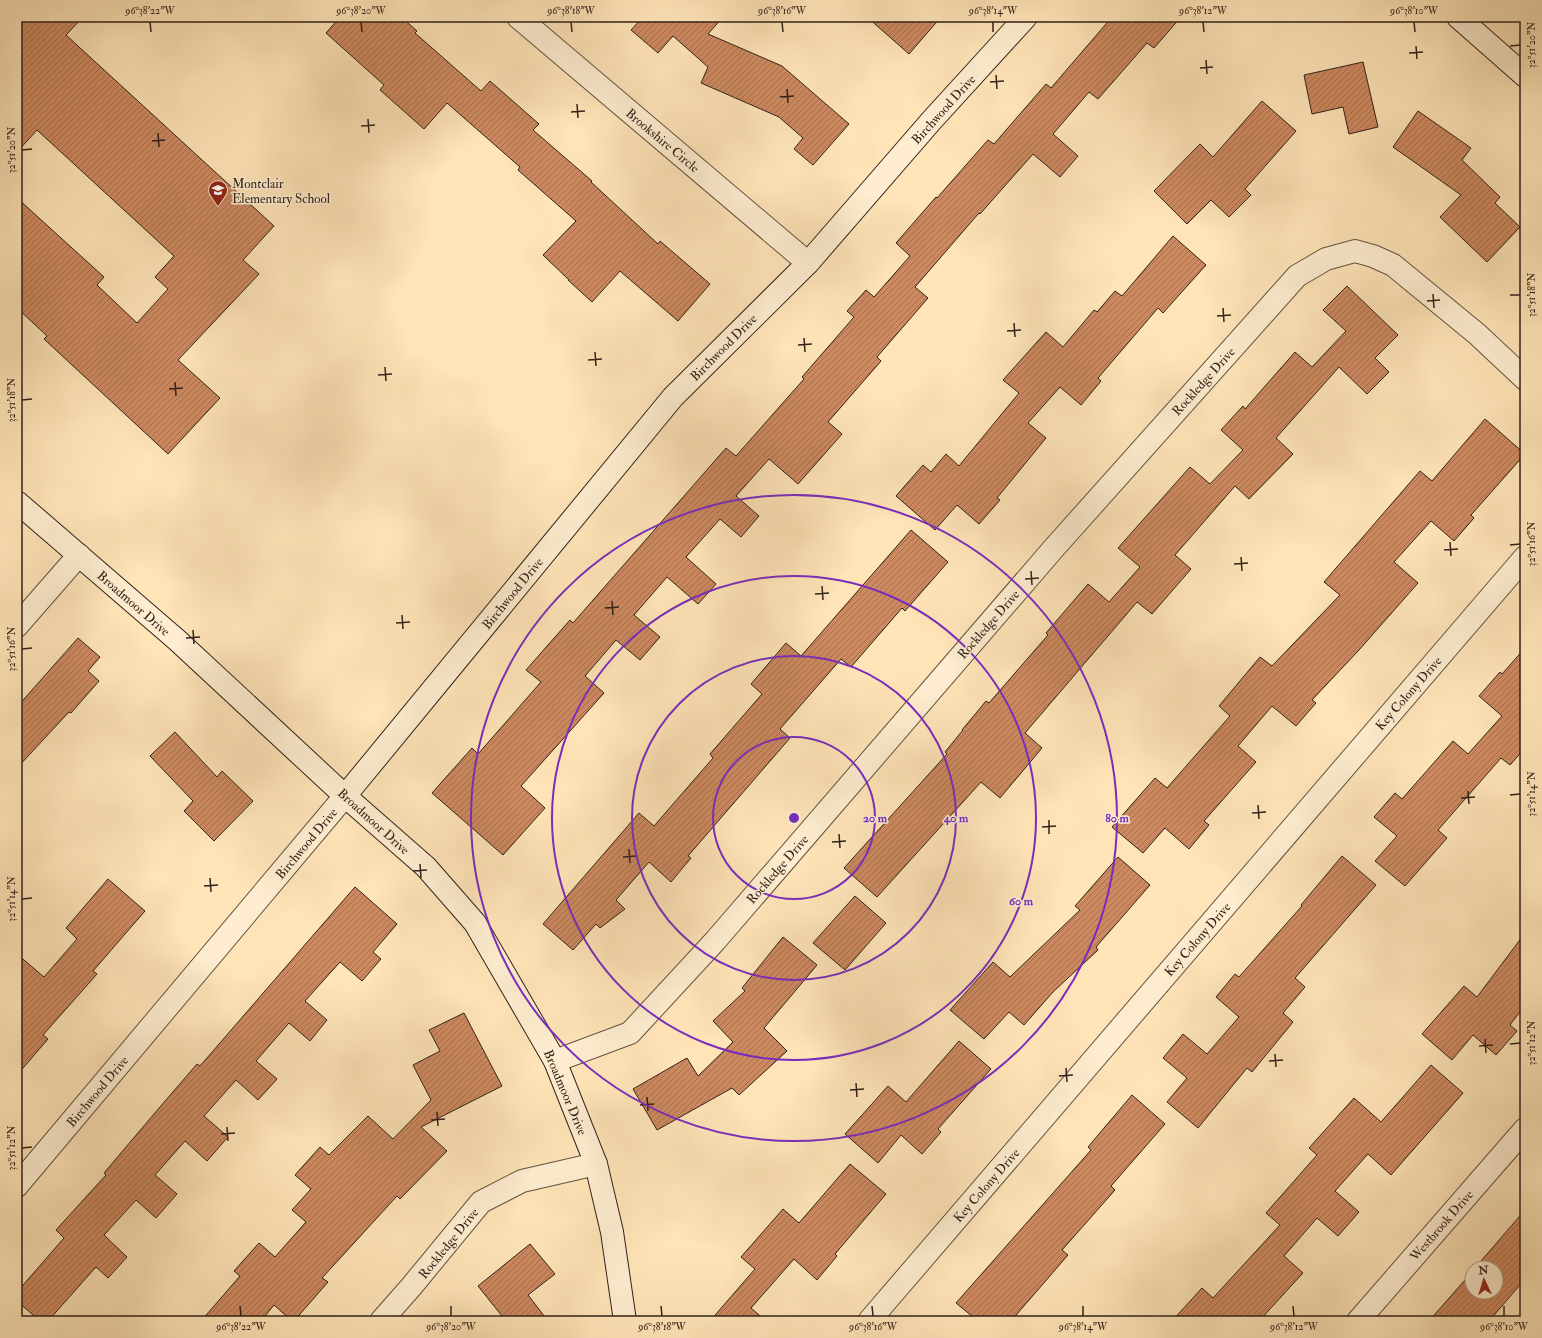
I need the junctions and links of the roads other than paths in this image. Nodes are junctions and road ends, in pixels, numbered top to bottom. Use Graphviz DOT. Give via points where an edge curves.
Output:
graph roads {
  1 [pos="518,17"];
  2 [pos="1026,17"];
  3 [pos="1458,17"];
  4 [pos="1525,76"];
  5 [pos="808,263"];
  6 [pos="1525,379"];
  7 [pos="17,502"];
  8 [pos="79,556"];
  9 [pos="1525,557"];
  10 [pos="17,626"];
  11 [pos="345,796"];
  12 [pos="555,1061"];
  13 [pos="1525,1129"];
  14 [pos="596,1164"];
  15 [pos="17,1186"];
  16 [pos="381,1321"];
  17 [pos="625,1321"];
  18 [pos="869,1321"];
  19 [pos="1358,1321"];
  1 -- 5 [label="street, Brookshire Circle"];
  2 -- 5 [label="street, Birchwood Drive" via="932,120"];
  3 -- 4 [label="street"];
  5 -- 11 [label="street, Birchwood Drive" via="673,397"];
  6 -- 12 [label="street, Rockledge Drive" via="1477,334 1393,265 1355,251 1326,259 1297,276 1054,548 715,941 630,1033"];
  7 -- 8 [label="street, Broadmoor Drive"];
  8 -- 10 [label="street"];
  8 -- 11 [label="street, Broadmoor Drive" via="176,640"];
  9 -- 18 [label="street, Key Colony Drive"];
  11 -- 12 [label="street, Broadmoor Drive" via="426,867 475,924"];
  11 -- 15 [label="street, Birchwood Drive"];
  12 -- 14 [label="street, Broadmoor Drive"];
  13 -- 19 [label="street, Westbrook Drive"];
  14 -- 16 [label="street, Rockledge Drive" via="522,1181 481,1202"];
  14 -- 17 [label="street, Broadmoor Drive" via="612,1232"];
}
